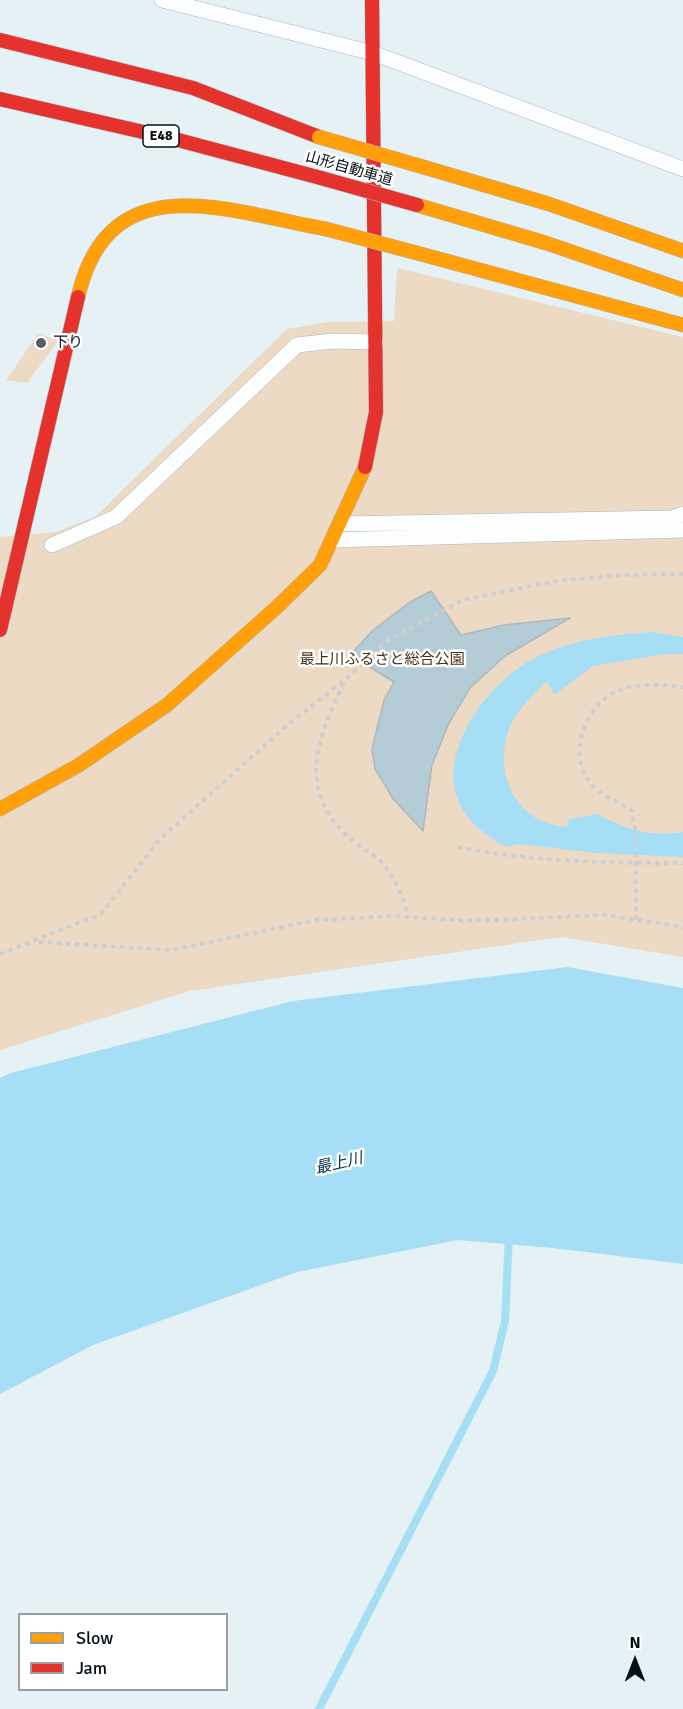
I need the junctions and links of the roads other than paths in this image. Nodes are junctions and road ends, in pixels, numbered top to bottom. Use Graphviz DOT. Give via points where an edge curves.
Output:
graph roads {
  1 [pos="162,0"];
  2 [pos="372,0"];
  3 [pos="0,40"];
  4 [pos="373,52"];
  5 [pos="0,99"];
  6 [pos="200,105"];
  7 [pos="319,137"];
  8 [pos="683,169"];
  9 [pos="683,251"];
  10 [pos="683,290"];
  11 [pos="683,324"];
  12 [pos="376,342"];
  13 [pos="683,514"];
  14 [pos="341,524"];
  15 [pos="683,530"];
  16 [pos="333,540"];
  17 [pos="52,545"];
  18 [pos="0,630"];
  19 [pos="0,809"];
  1 -- 4 [label="lane"];
  2 -- 4 [label="main road"];
  3 -- 7 [label="main road" via="193,88"];
  4 -- 8 [label="lane"];
  4 -- 12 [label="main road"];
  5 -- 10 [label="main road, 山形自動車道 / E48, bridge" via="321,178 546,243"];
  6 -- 7 [label="main road, 山形自動車道"];
  7 -- 9 [label="main road, 山形自動車道, bridge" via="549,204"];
  11 -- 18 [label="main road, bridge" via="326,229 182,202 136,214 99,243 84,270"];
  12 -- 14 [label="main road" via="376,412 364,470"];
  12 -- 17 [label="lane" via="297,345 116,517"];
  13 -- 14 [label="lane" via="672,518"];
  14 -- 16 [label="main road"];
  15 -- 16 [label="lane"];
  16 -- 19 [label="main road" via="313,572 167,705 79,765"];
}
